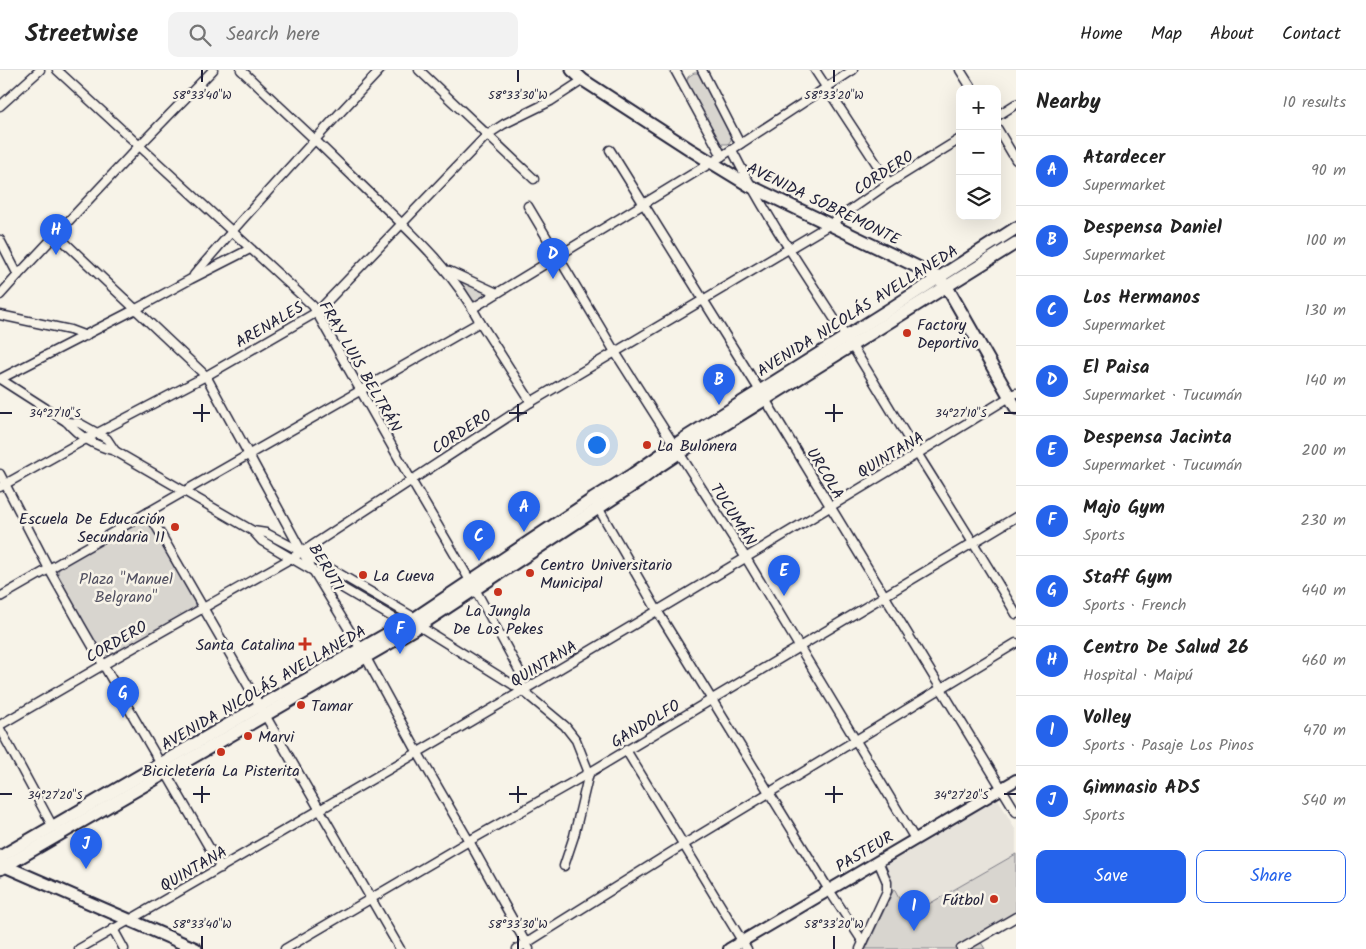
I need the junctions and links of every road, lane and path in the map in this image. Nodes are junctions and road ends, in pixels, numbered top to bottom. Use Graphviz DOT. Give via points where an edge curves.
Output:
graph roads {
  1 [pos="40,70"];
  2 [pos="57,70"];
  3 [pos="213,70"];
  4 [pos="241,70"];
  5 [pos="380,70"];
  6 [pos="419,70"];
  7 [pos="572,70"];
  8 [pos="675,70"];
  9 [pos="702,70"];
  10 [pos="815,70"];
  11 [pos="853,70"];
  12 [pos="960,70"];
  13 [pos="583,80"];
  14 [pos="969,85"];
  15 [pos="826,88"];
  16 [pos="1016,104"];
  17 [pos="0,106"];
  18 [pos="1001,113"];
  19 [pos="998,130"];
  20 [pos="488,135"];
  21 [pos="315,139"];
  22 [pos="956,142"];
  23 [pos="740,144"];
  24 [pos="140,145"];
  25 [pos="610,150"];
  26 [pos="732,150"];
  27 [pos="722,156"];
  28 [pos="1016,160"];
  29 [pos="711,163"];
  30 [pos="534,178"];
  31 [pos="890,183"];
  32 [pos="750,186"];
  33 [pos="644,204"];
  34 [pos="528,206"];
  35 [pos="402,224"];
  36 [pos="829,225"];
  37 [pos="1016,228"];
  38 [pos="231,231"];
  39 [pos="56,235"];
  40 [pos="0,240"];
  41 [pos="1016,243"];
  42 [pos="250,249"];
  43 [pos="789,250"];
  44 [pos="557,256"];
  45 [pos="447,270"];
  46 [pos="18,275"];
  47 [pos="938,278"];
  48 [pos="191,279"];
  49 [pos="946,287"];
  50 [pos="497,293"];
  51 [pos="0,295"];
  52 [pos="703,300"];
  53 [pos="474,308"];
  54 [pos="136,310"];
  55 [pos="317,312"];
  56 [pos="0,315"];
  57 [pos="480,322"];
  58 [pos="86,336"];
  59 [pos="849,341"];
  60 [pos="615,352"];
  61 [pos="206,376"];
  62 [pos="0,379"];
  63 [pos="360,390"];
  64 [pos="762,395"];
  65 [pos="1013,395"];
  66 [pos="531,402"];
  67 [pos="1016,408"];
  68 [pos="67,422"];
  69 [pos="97,433"];
  70 [pos="86,439"];
  71 [pos="676,450"];
  72 [pos="115,451"];
  73 [pos="248,454"];
  74 [pos="918,454"];
  75 [pos="0,474"];
  76 [pos="411,480"];
  77 [pos="3,486"];
  78 [pos="184,492"];
  79 [pos="595,503"];
  80 [pos="830,506"];
  81 [pos="148,512"];
  82 [pos="1016,517"];
  83 [pos="253,530"];
  84 [pos="974,542"];
  85 [pos="302,552"];
  86 [pos="291,557"];
  87 [pos="746,558"];
  88 [pos="49,569"];
  89 [pos="314,571"];
  90 [pos="473,585"];
  91 [pos="885,596"];
  92 [pos="0,597"];
  93 [pos="203,608"];
  94 [pos="658,612"];
  95 [pos="1016,614"];
  96 [pos="417,622"];
  97 [pos="404,624"];
  98 [pos="1016,643"];
  99 [pos="799,647"];
  100 [pos="363,653"];
  101 [pos="103,665"];
  102 [pos="942,688"];
  103 [pos="523,690"];
  104 [pos="712,699"];
  105 [pos="262,710"];
  106 [pos="0,727"];
  107 [pos="856,741"];
  108 [pos="626,750"];
  109 [pos="418,753"];
  110 [pos="163,769"];
  111 [pos="589,773"];
  112 [pos="1016,780"];
  113 [pos="1002,788"];
  114 [pos="770,793"];
  115 [pos="320,811"];
  116 [pos="1016,812"];
  117 [pos="53,826"];
  118 [pos="915,839"];
  119 [pos="469,840"];
  120 [pos="683,845"];
  121 [pos="878,861"];
  122 [pos="1,864"];
  123 [pos="564,866"];
  124 [pos="221,868"];
  125 [pos="829,890"];
  126 [pos="370,898"];
  127 [pos="1016,917"];
  128 [pos="129,920"];
  129 [pos="113,930"];
  130 [pos="861,942"];
  131 [pos="744,945"];
  132 [pos="528,946"];
  133 [pos="79,949"];
  134 [pos="124,949"];
  135 [pos="196,949"];
  136 [pos="285,949"];
  137 [pos="400,949"];
  138 [pos="517,949"];
  139 [pos="728,949"];
  140 [pos="855,949"];
  141 [pos="961,949"];
  1 -- 17 [label="street"];
  2 -- 24 [label="street, FRAY LUIS BELTRÁN"];
  3 -- 24 [label="street"];
  4 -- 21 [label="street"];
  5 -- 21 [label="street"];
  6 -- 20 [label="street"];
  7 -- 13 [label="main road, AVENIDA SOBREMONTE"];
  8 -- 27 [label="street"];
  9 -- 23 [label="street"];
  10 -- 15 [label="street"];
  11 -- 15 [label="street"];
  12 -- 14 [label="street"];
  13 -- 20 [label="street, ARENALES"];
  13 -- 29 [label="main road, AVENIDA SOBREMONTE"];
  15 -- 23 [label="street"];
  15 -- 31 [label="street"];
  16 -- 18 [label="street"];
  19 -- 28 [label="street"];
  20 -- 30 [label="street"];
  20 -- 35 [label="street, ARENALES"];
  21 -- 35 [label="street"];
  21 -- 38 [label="street"];
  22 -- 31 [label="street, CORDERO"];
  23 -- 26 [label="street"];
  24 -- 38 [label="street, FRAY LUIS BELTRÁN"];
  24 -- 39 [label="street"];
  25 -- 33 [label="street, URCOLA"];
  26 -- 27 [label="street"];
  26 -- 32 [label="street"];
  27 -- 29 [label="street"];
  29 -- 32 [label="main road, AVENIDA SOBREMONTE"];
  29 -- 33 [label="street"];
  31 -- 36 [label="street, CORDERO"];
  32 -- 36 [label="main road, AVENIDA SOBREMONTE"];
  32 -- 43 [label="street"];
  33 -- 44 [label="street"];
  33 -- 52 [label="street, URCOLA"];
  34 -- 44 [label="street, TUCUMÁN"];
  35 -- 45 [label="street"];
  35 -- 55 [label="street, ARENALES"];
  36 -- 43 [label="street, CORDERO"];
  36 -- 47 [label="main road, AVENIDA SOBREMONTE"];
  37 -- 47 [label="main road, AVENIDA NICOLÁS AVELLANEDA"];
  38 -- 42 [label="street, FRAY LUIS BELTRÁN"];
  38 -- 48 [label="street"];
  39 -- 46 [label="street"];
  39 -- 54 [label="street, BERUTI"];
  40 -- 46 [label="street"];
  41 -- 49 [label="main road, AVENIDA NICOLÁS AVELLANEDA"];
  42 -- 48 [label="street"];
  42 -- 55 [label="street, FRAY LUIS BELTRÁN"];
  43 -- 52 [label="street, CORDERO"];
  43 -- 59 [label="street"];
  44 -- 50 [label="street"];
  44 -- 60 [label="street, TUCUMÁN"];
  45 -- 50 [label="street"];
  45 -- 53 [label="street"];
  46 -- 51 [label="street"];
  47 -- 49 [label="main road, AVENIDA SOBREMONTE"];
  47 -- 59 [label="main road, AVENIDA NICOLÁS AVELLANEDA"];
  48 -- 54 [label="street"];
  49 -- 59 [label="main road, AVENIDA NICOLÁS AVELLANEDA"];
  49 -- 65 [label="main road, AVENIDA SOBREMONTE"];
  50 -- 53 [label="street"];
  52 -- 60 [label="street, CORDERO"];
  52 -- 64 [label="street, URCOLA"];
  53 -- 57 [label="street"];
  54 -- 58 [label="street"];
  54 -- 61 [label="street, BERUTI"];
  55 -- 61 [label="street, ARENALES"];
  55 -- 63 [label="street, FRAY LUIS BELTRÁN"];
  56 -- 58 [label="street"];
  57 -- 63 [label="street"];
  57 -- 66 [label="street"];
  58 -- 62 [label="street"];
  59 -- 64 [label="main road, AVENIDA NICOLÁS AVELLANEDA"];
  59 -- 74 [label="street"];
  60 -- 66 [label="street, CORDERO"];
  60 -- 71 [label="street, TUCUMÁN"];
  61 -- 69 [label="street, ARENALES"];
  61 -- 73 [label="street, BERUTI"];
  62 -- 68 [label="street"];
  63 -- 73 [label="street"];
  63 -- 76 [label="street, FRAY LUIS BELTRÁN"];
  64 -- 71 [label="main road, AVENIDA NICOLÁS AVELLANEDA"];
  64 -- 80 [label="street, URCOLA"];
  65 -- 67 [label="main road, AVENIDA SOBREMONTE"];
  65 -- 74 [label="street, QUINTANA"];
  66 -- 76 [label="street, CORDERO"];
  68 -- 69 [label="street" via="79,423"];
  68 -- 70 [label="street"];
  69 -- 70 [label="street, ARENALES"];
  69 -- 72 [label="street"];
  70 -- 72 [label="street"];
  70 -- 77 [label="street, ARENALES"];
  71 -- 79 [label="main road, AVENIDA NICOLÁS AVELLANEDA" via="633,474"];
  71 -- 87 [label="street, TUCUMÁN"];
  72 -- 78 [label="street"];
  73 -- 78 [label="street"];
  73 -- 85 [label="street, BERUTI"];
  74 -- 80 [label="street, QUINTANA"];
  74 -- 84 [label="street"];
  75 -- 77 [label="street"];
  76 -- 85 [label="street, CORDERO"];
  76 -- 90 [label="street, FRAY LUIS BELTRÁN"];
  77 -- 88 [label="street"];
  78 -- 81 [label="street"];
  78 -- 83 [label="street"];
  79 -- 90 [label="main road, AVENIDA NICOLÁS AVELLANEDA"];
  79 -- 94 [label="street"];
  80 -- 87 [label="street, QUINTANA"];
  80 -- 91 [label="street, URCOLA"];
  81 -- 88 [label="street"];
  81 -- 93 [label="street"];
  82 -- 84 [label="street, GANDOLFO"];
  83 -- 85 [label="street" via="266,533"];
  83 -- 86 [label="street" via="262,541"];
  84 -- 91 [label="street, GANDOLFO"];
  84 -- 95 [label="street"];
  85 -- 86 [label="street, CORDERO"];
  85 -- 89 [label="street, BERUTI"];
  85 -- 96 [label="street"];
  86 -- 89 [label="street"];
  86 -- 93 [label="street, CORDERO"];
  87 -- 94 [label="street, QUINTANA"];
  87 -- 99 [label="street, TUCUMÁN"];
  88 -- 92 [label="street"];
  88 -- 101 [label="street"];
  89 -- 97 [label="street"];
  89 -- 100 [label="street, BERUTI"];
  90 -- 96 [label="main road, AVENIDA NICOLÁS AVELLANEDA"];
  90 -- 103 [label="street, FRAY LUIS BELTRÁN" via="520,672"];
  91 -- 99 [label="street, GANDOLFO"];
  91 -- 102 [label="street, URCOLA"];
  93 -- 101 [label="street, CORDERO"];
  93 -- 105 [label="street"];
  94 -- 103 [label="street, QUINTANA"];
  94 -- 104 [label="street"];
  96 -- 97 [label="main road, AVENIDA NICOLÁS AVELLANEDA"];
  96 -- 100 [label="main road, AVENIDA NICOLÁS AVELLANEDA"];
  96 -- 103 [label="street"];
  97 -- 100 [label="main road, AVENIDA NICOLÁS AVELLANEDA"];
  98 -- 102 [label="street"];
  99 -- 104 [label="street, GANDOLFO"];
  99 -- 107 [label="street, TUCUMÁN"];
  100 -- 105 [label="main road, AVENIDA NICOLÁS AVELLANEDA"];
  100 -- 109 [label="street, BERUTI"];
  101 -- 106 [label="street, CORDERO"];
  101 -- 110 [label="street"];
  102 -- 107 [label="street"];
  102 -- 113 [label="street, URCOLA"];
  103 -- 109 [label="street, QUINTANA"];
  103 -- 111 [label="street" via="567,728 576,740"];
  104 -- 108 [label="street, GANDOLFO"];
  104 -- 114 [label="street"];
  105 -- 110 [label="main road, AVENIDA NICOLÁS AVELLANEDA"];
  105 -- 115 [label="street"];
  106 -- 117 [label="street"];
  107 -- 114 [label="street"];
  107 -- 118 [label="street, TUCUMÁN"];
  108 -- 111 [label="street, GANDOLFO"];
  108 -- 120 [label="street"];
  109 -- 115 [label="street, QUINTANA"];
  109 -- 119 [label="street, BERUTI"];
  110 -- 117 [label="main road, AVENIDA NICOLÁS AVELLANEDA"];
  110 -- 122 [label="main road, AVENIDA NICOLÁS AVELLANEDA"];
  110 -- 124 [label="street"];
  111 -- 119 [label="street, GANDOLFO"];
  111 -- 123 [label="street"];
  112 -- 113 [label="street, PASTEUR"];
  113 -- 116 [label="street, URCOLA"];
  113 -- 118 [label="street, PASTEUR"];
  114 -- 120 [label="street"];
  114 -- 125 [label="street"];
  115 -- 124 [label="street, QUINTANA"];
  115 -- 126 [label="street"];
  117 -- 122 [label="main road, AVENIDA NICOLÁS AVELLANEDA"];
  118 -- 121 [label="street, PASTEUR"];
  119 -- 126 [label="street, GANDOLFO"];
  119 -- 132 [label="street, BERUTI"];
  120 -- 131 [label="street"];
  120 -- 132 [label="street"];
  121 -- 125 [label="street, PASTEUR"];
  121 -- 130 [label="street" via="887,882 887,891"];
  122 -- 128 [label="main road"];
  124 -- 128 [label="street, QUINTANA"];
  125 -- 130 [label="street"];
  125 -- 131 [label="street, PASTEUR"];
  126 -- 136 [label="street, GANDOLFO"];
  126 -- 137 [label="street"];
  127 -- 141 [label="street"];
  128 -- 129 [label="street, QUINTANA"];
  128 -- 135 [label="main road"];
  129 -- 133 [label="street, QUINTANA"];
  129 -- 134 [label="street"];
  130 -- 140 [label="street"];
  131 -- 139 [label="street, PASTEUR"];
  132 -- 138 [label="street"];
}
